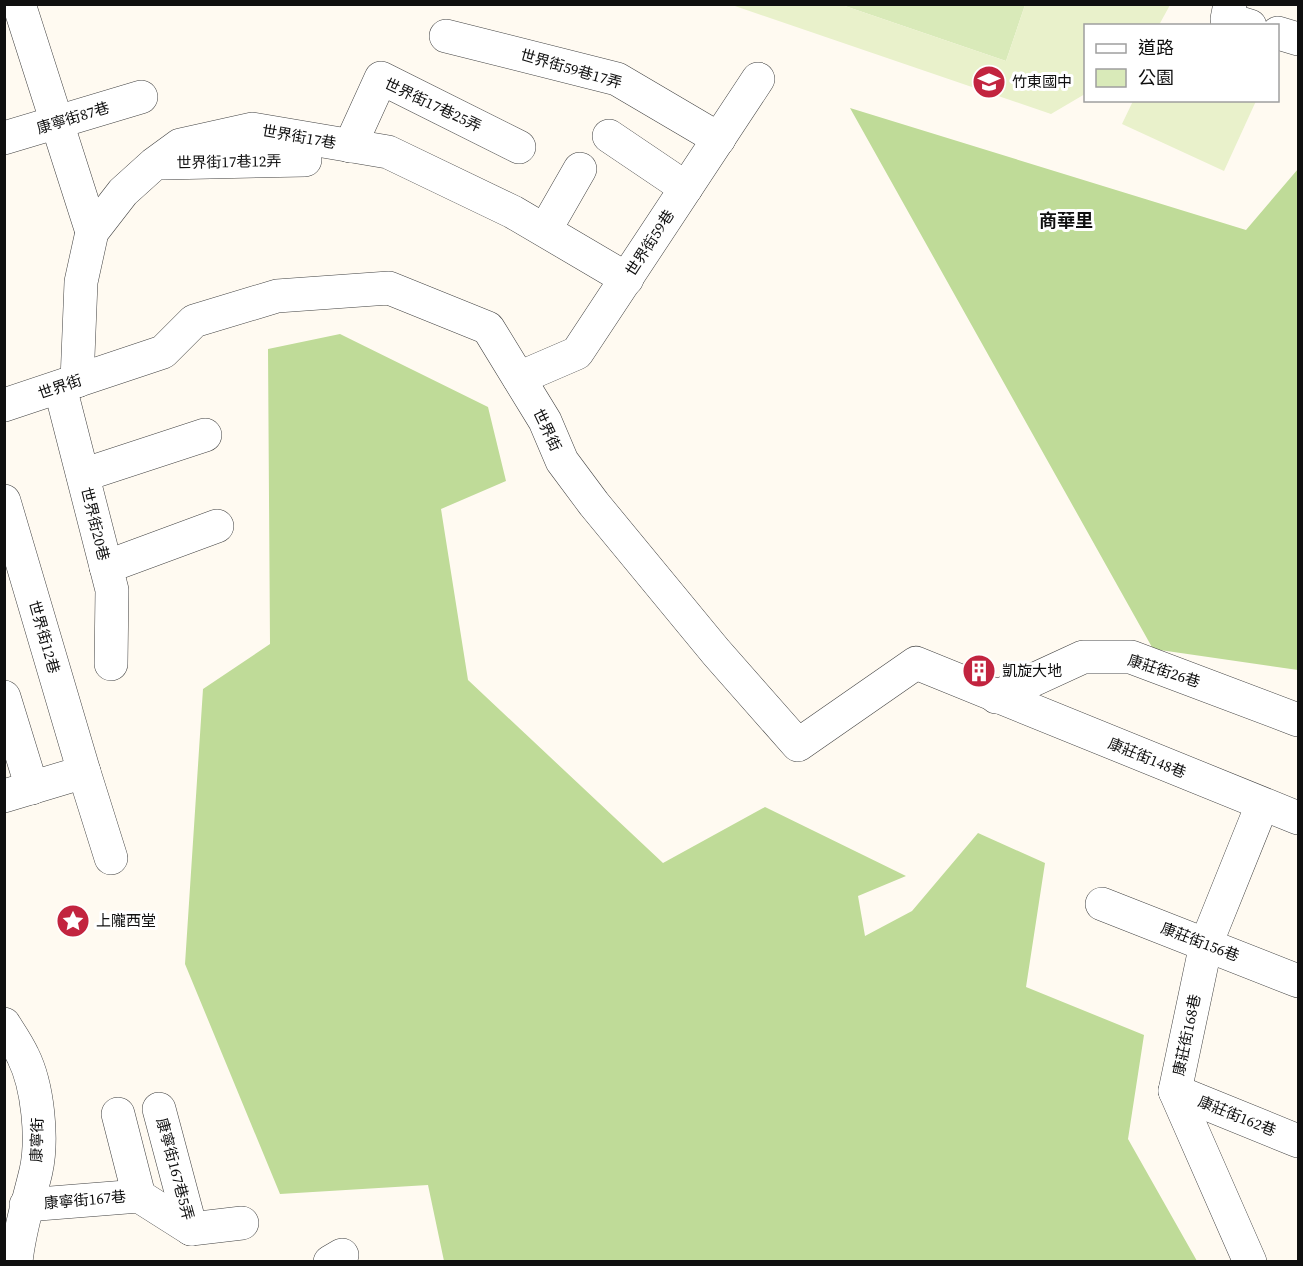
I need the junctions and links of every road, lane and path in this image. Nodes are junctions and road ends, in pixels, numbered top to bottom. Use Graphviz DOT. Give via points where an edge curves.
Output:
graph roads {
  1 [pos="19,4"];
  2 [pos="1279,33"];
  3 [pos="446,36"];
  4 [pos="1299,39"];
  5 [pos="758,79"];
  6 [pos="141,97"];
  7 [pos="56,124"];
  8 [pos="609,136"];
  9 [pos="4,138"];
  10 [pos="719,139"];
  11 [pos="350,146"];
  12 [pos="519,147"];
  13 [pos="304,160"];
  14 [pos="154,164"];
  15 [pos="580,169"];
  16 [pos="686,188"];
  17 [pos="545,230"];
  18 [pos="92,232"];
  19 [pos="627,279"];
  20 [pos="519,378"];
  21 [pos="69,384"];
  22 [pos="4,405"];
  23 [pos="205,435"];
  24 [pos="83,475"];
  25 [pos="4,501"];
  26 [pos="217,526"];
  27 [pos="106,567"];
  28 [pos="111,664"];
  29 [pos="4,697"];
  30 [pos="996,697"];
  31 [pos="1299,720"];
  32 [pos="84,772"];
  33 [pos="18,792"];
  34 [pos="1262,805"];
  35 [pos="1299,818"];
  36 [pos="111,858"];
  37 [pos="1102,904"];
  38 [pos="1206,944"];
  39 [pos="1299,981"];
  40 [pos="4,1024"];
  41 [pos="1175,1091"];
  42 [pos="159,1109"];
  43 [pos="118,1114"];
  44 [pos="1299,1141"];
  45 [pos="139,1196"];
  46 [pos="26,1205"];
  47 [pos="242,1224"];
  48 [pos="191,1229"];
  49 [pos="16,1262"];
  50 [pos="1250,1262"];
  1 -- 7 [label="street"];
  2 -- 4 [label="street"];
  3 -- 10 [label="street, 世界街59巷17弄" via="617,79"];
  5 -- 10 [label="street, 世界街59巷"];
  6 -- 7 [label="street, 康寧街87巷"];
  7 -- 9 [label="street, 康寧街87巷"];
  7 -- 18 [label="street"];
  8 -- 16 [label="street"];
  10 -- 16 [label="street, 世界街59巷"];
  11 -- 12 [label="street, 世界街17巷25弄" via="381,78"];
  11 -- 14 [label="street, 世界街17巷" via="252,129 180,145"];
  11 -- 17 [label="street, 世界街17巷" via="388,152"];
  13 -- 14 [label="street, 世界街17巷12弄"];
  14 -- 18 [label="street, 世界街17巷" via="123,192"];
  15 -- 17 [label="street"];
  16 -- 19 [label="street, 世界街59巷"];
  17 -- 19 [label="street, 世界街17巷"];
  18 -- 21 [label="street, 世界街17巷" via="81,282"];
  19 -- 20 [label="street, 世界街59巷" via="578,353"];
  20 -- 21 [label="street, 世界街" via="488,328 389,288 277,296 194,321 163,352"];
  20 -- 30 [label="street, 世界街" via="545,421 562,461 582,488 798,745 916,663"];
  21 -- 22 [label="street, 世界街"];
  21 -- 24 [label="street, 世界街20巷"];
  23 -- 24 [label="street"];
  24 -- 27 [label="street, 世界街20巷"];
  25 -- 32 [label="street, 世界街12巷"];
  26 -- 27 [label="street"];
  27 -- 28 [label="street, 世界街20巷" via="112,590"];
  29 -- 33 [label="street"];
  30 -- 31 [label="street, 康莊街26巷" via="1083,657 1131,657"];
  30 -- 34 [label="street, 康莊街148巷"];
  32 -- 33 [label="street"];
  32 -- 36 [label="street, 世界街12巷"];
  34 -- 35 [label="street, 康莊街148巷"];
  34 -- 38 [label="street, 康莊街168巷"];
  37 -- 38 [label="street, 康莊街156巷"];
  38 -- 39 [label="street, 康莊街156巷"];
  38 -- 41 [label="street, 康莊街168巷"];
  40 -- 46 [label="street, 康寧街" via="24,1058 37,1104 39,1150"];
  41 -- 44 [label="street, 康莊街162巷"];
  41 -- 50 [label="street, 康莊街168巷"];
  42 -- 48 [label="street, 康寧街167巷5弄"];
  43 -- 45 [label="street"];
  45 -- 46 [label="street, 康寧街167巷"];
  45 -- 48 [label="street, 康寧街167巷"];
  46 -- 49 [label="street, 康寧街"];
  47 -- 48 [label="street"];
}
